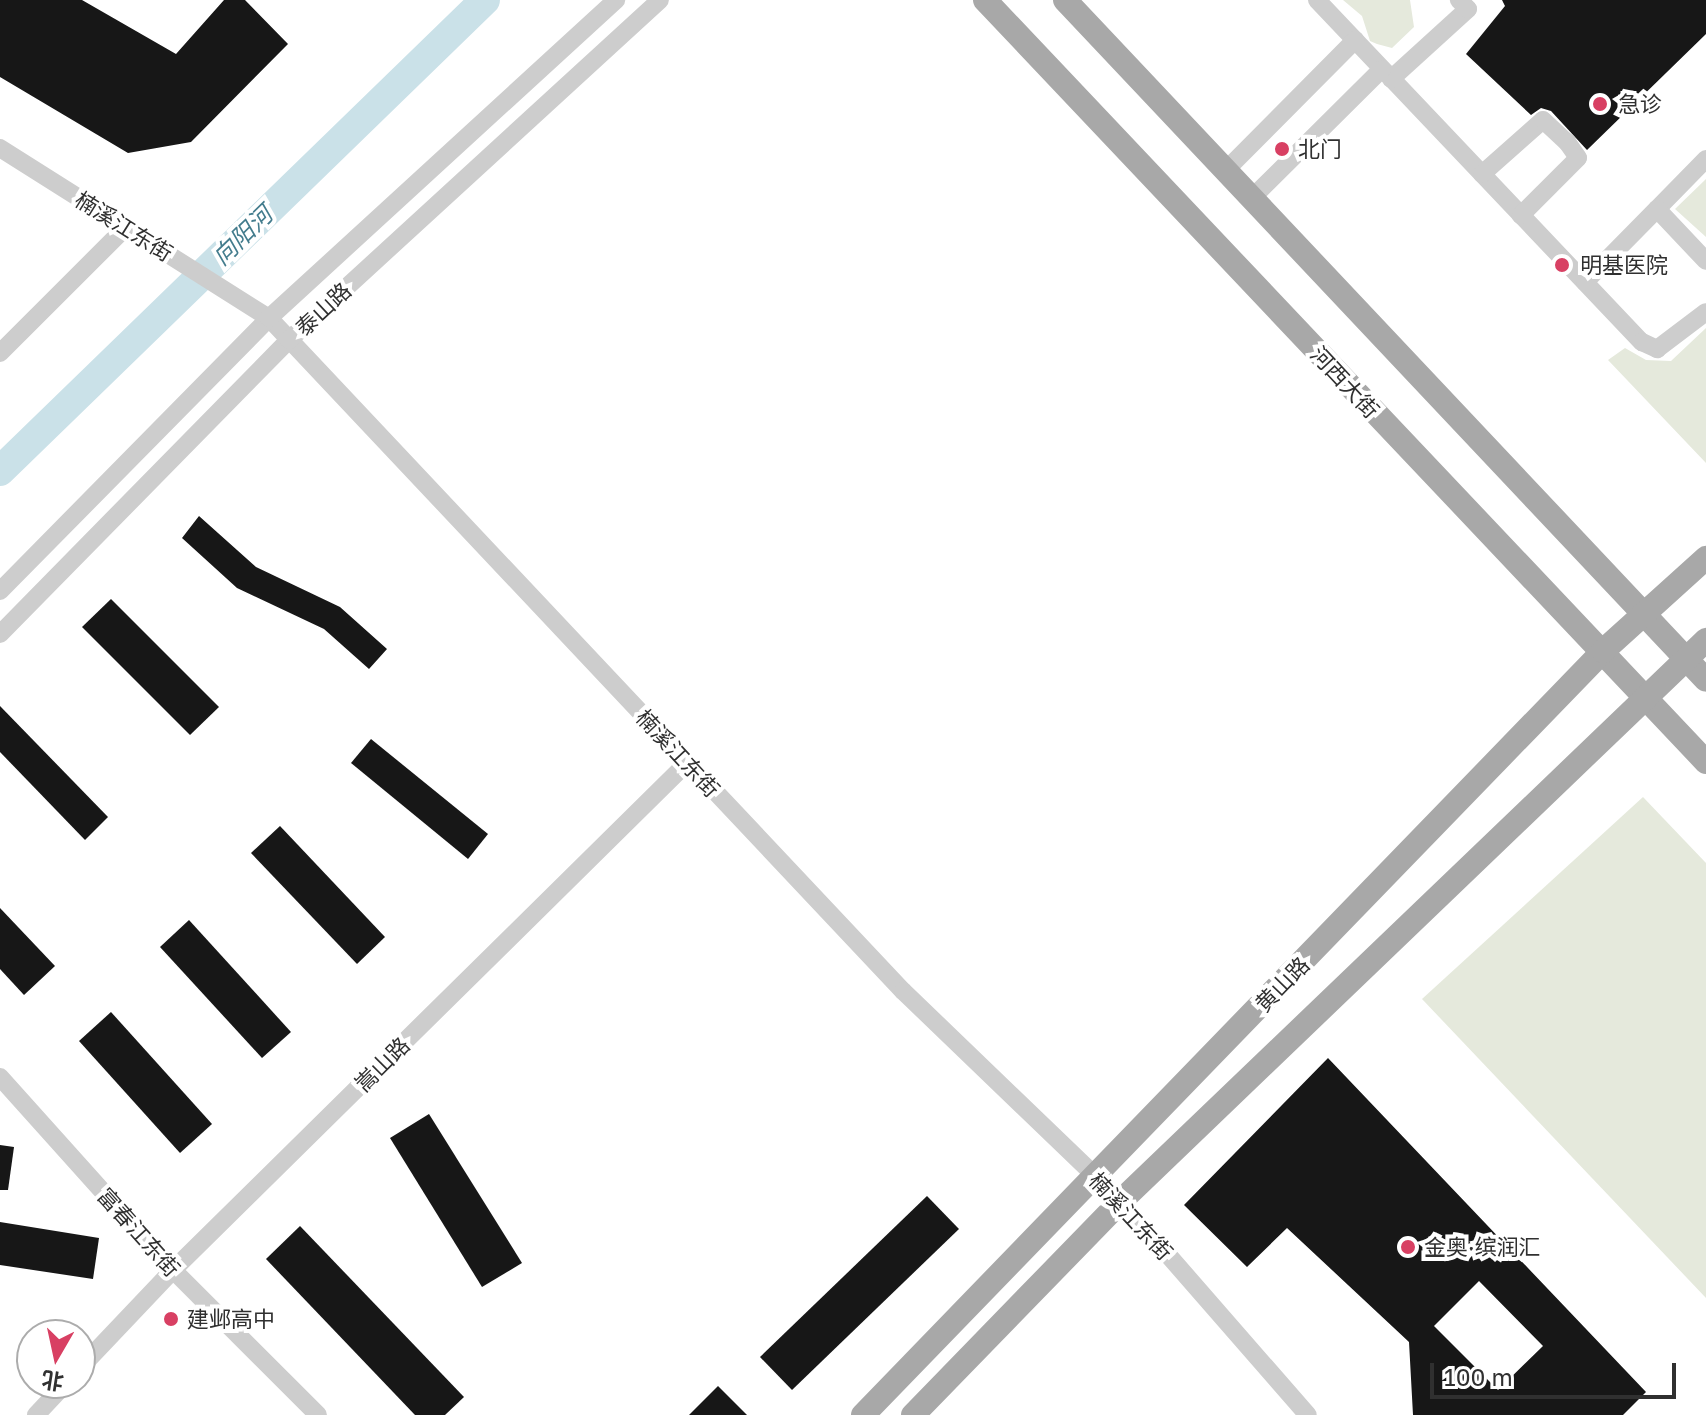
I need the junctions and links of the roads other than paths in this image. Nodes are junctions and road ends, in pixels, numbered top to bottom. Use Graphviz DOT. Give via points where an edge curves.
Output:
graph roads {
  1 [pos="616,0"];
  2 [pos="660,0"];
  3 [pos="985,0"];
  4 [pos="1065,0"];
  5 [pos="1317,0"];
  6 [pos="1459,0"];
  7 [pos="1355,40"];
  8 [pos="1387,74"];
  9 [pos="0,148"];
  10 [pos="1706,159"];
  11 [pos="1227,169"];
  12 [pos="1482,174"];
  13 [pos="1254,196"];
  14 [pos="1657,209"];
  15 [pos="1521,215"];
  16 [pos="126,227"];
  17 [pos="1706,261"];
  18 [pos="1585,282"];
  19 [pos="1706,312"];
  20 [pos="269,318"];
  21 [pos="289,340"];
  22 [pos="0,353"];
  23 [pos="1706,558"];
  24 [pos="0,591"];
  25 [pos="1644,615"];
  26 [pos="0,634"];
  27 [pos="1706,640"];
  28 [pos="1603,651"];
  29 [pos="1686,659"];
  30 [pos="1706,680"];
  31 [pos="1646,699"];
  32 [pos="1706,762"];
  33 [pos="687,763"];
  34 [pos="0,1077"];
  35 [pos="1096,1177"];
  36 [pos="1121,1201"];
  37 [pos="173,1270"];
  38 [pos="96,1351"];
  39 [pos="51,1399"];
  40 [pos="36,1415"];
  41 [pos="318,1415"];
  42 [pos="863,1415"];
  43 [pos="913,1415"];
  44 [pos="1308,1415"];
  1 -- 20 [label="street, 泰山路"];
  2 -- 21 [label="street, 泰山路"];
  3 -- 28 [label="main road, 河西大街"];
  4 -- 11 [label="main road"];
  5 -- 7 [label="street"];
  6 -- 8 [label="street" via="1468,9"];
  7 -- 8 [label="street"];
  7 -- 11 [label="street"];
  8 -- 12 [label="street"];
  8 -- 13 [label="street"];
  9 -- 16 [label="street, 楠溪江东街"];
  10 -- 14 [label="street"];
  11 -- 13 [label="main road"];
  12 -- 15 [label="street"];
  12 -- 15 [label="street" via="1543,120 1567,142 1578,158"];
  13 -- 25 [label="main road"];
  14 -- 17 [label="street"];
  14 -- 18 [label="street"];
  15 -- 18 [label="street"];
  16 -- 20 [label="street, 楠溪江东街"];
  16 -- 22 [label="street"];
  18 -- 19 [label="street" via="1642,342 1657,349"];
  20 -- 21 [label="street, 楠溪江东街"];
  20 -- 24 [label="street, 泰山路"];
  21 -- 26 [label="street, 泰山路"];
  21 -- 33 [label="street, 楠溪江东街"];
  23 -- 25 [label="main road, 黄山路"];
  25 -- 28 [label="main road, 黄山路"];
  25 -- 29 [label="main road"];
  27 -- 29 [label="main road, 黄山路"];
  28 -- 31 [label="main road, 河西大街"];
  28 -- 35 [label="main road, 黄山路"];
  29 -- 30 [label="main road"];
  29 -- 31 [label="main road, 黄山路"];
  31 -- 32 [label="main road, 河西大街"];
  31 -- 36 [label="main road, 黄山路"];
  33 -- 35 [label="street, 楠溪江东街" via="903,991"];
  33 -- 37 [label="street, 嵩山路"];
  34 -- 37 [label="street, 富春江东街"];
  35 -- 36 [label="street, 楠溪江东街"];
  35 -- 42 [label="main road, 黄山路"];
  36 -- 43 [label="main road, 黄山路"];
  36 -- 44 [label="street, 楠溪江东街"];
  37 -- 38 [label="street, 嵩山路"];
  37 -- 41 [label="street, 富春江东街"];
  39 -- 40 [label="street"];
}
